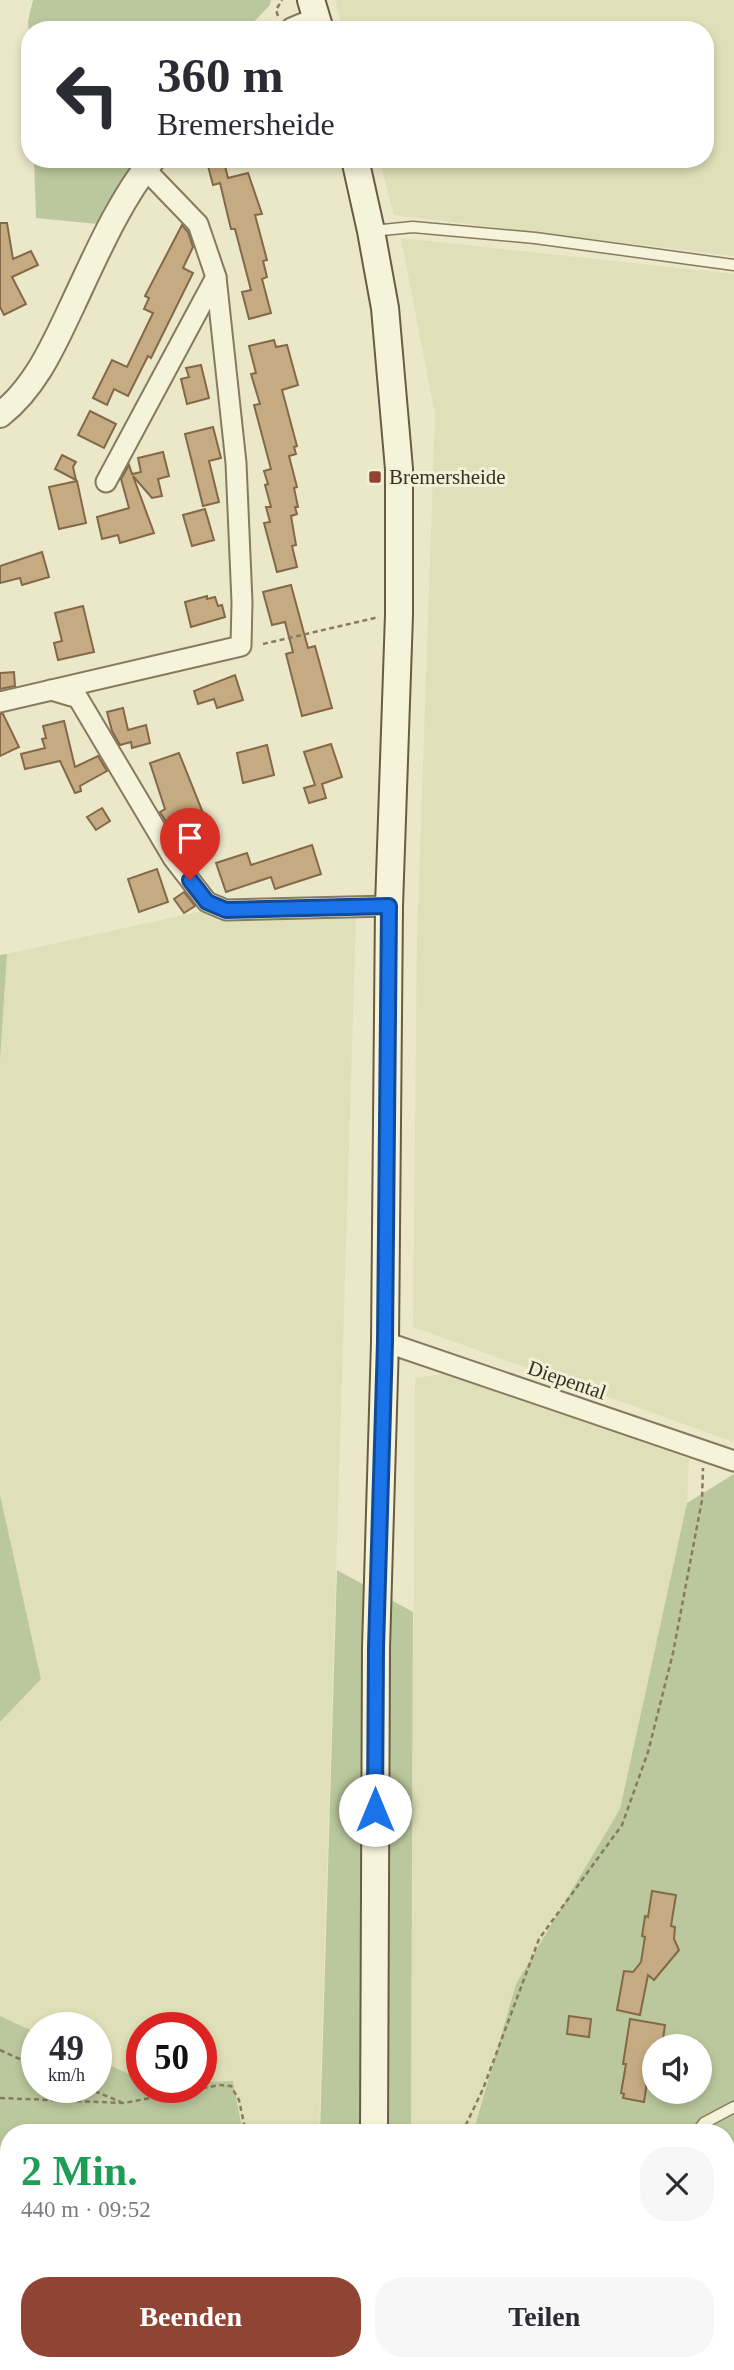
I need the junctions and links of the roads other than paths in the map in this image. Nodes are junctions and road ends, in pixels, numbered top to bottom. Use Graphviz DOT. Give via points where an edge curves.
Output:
graph roads {
  1 [pos="148,168"];
  2 [pos="153,168"];
  3 [pos="357,168"];
  4 [pos="371,231"];
  5 [pos="734,265"];
  6 [pos="216,277"];
  7 [pos="0,415"];
  8 [pos="106,482"];
  9 [pos="49,690"];
  10 [pos="0,702"];
  11 [pos="389,906"];
  12 [pos="385,1342"];
  13 [pos="734,1461"];
  14 [pos="734,2107"];
  15 [pos="374,2124"];
  16 [pos="703,2124"];
  1 -- 7 [label="street" via="97,253 46,360 14,404"];
  2 -- 6 [label="street" via="198,224"];
  3 -- 4 [label="main road"];
  4 -- 5 [label="lane" via="413,227 535,238"];
  4 -- 11 [label="main road" via="385,308 399,470"];
  6 -- 8 [label="street"];
  6 -- 9 [label="street" via="236,463 241,646"];
  9 -- 10 [label="street"];
  9 -- 11 [label="street" via="79,698 173,858 207,902 226,910"];
  11 -- 12 [label="main road"];
  12 -- 13 [label="street, Diepental"];
  12 -- 15 [label="main road" via="376,1648"];
  14 -- 16 [label="lane"];
}
